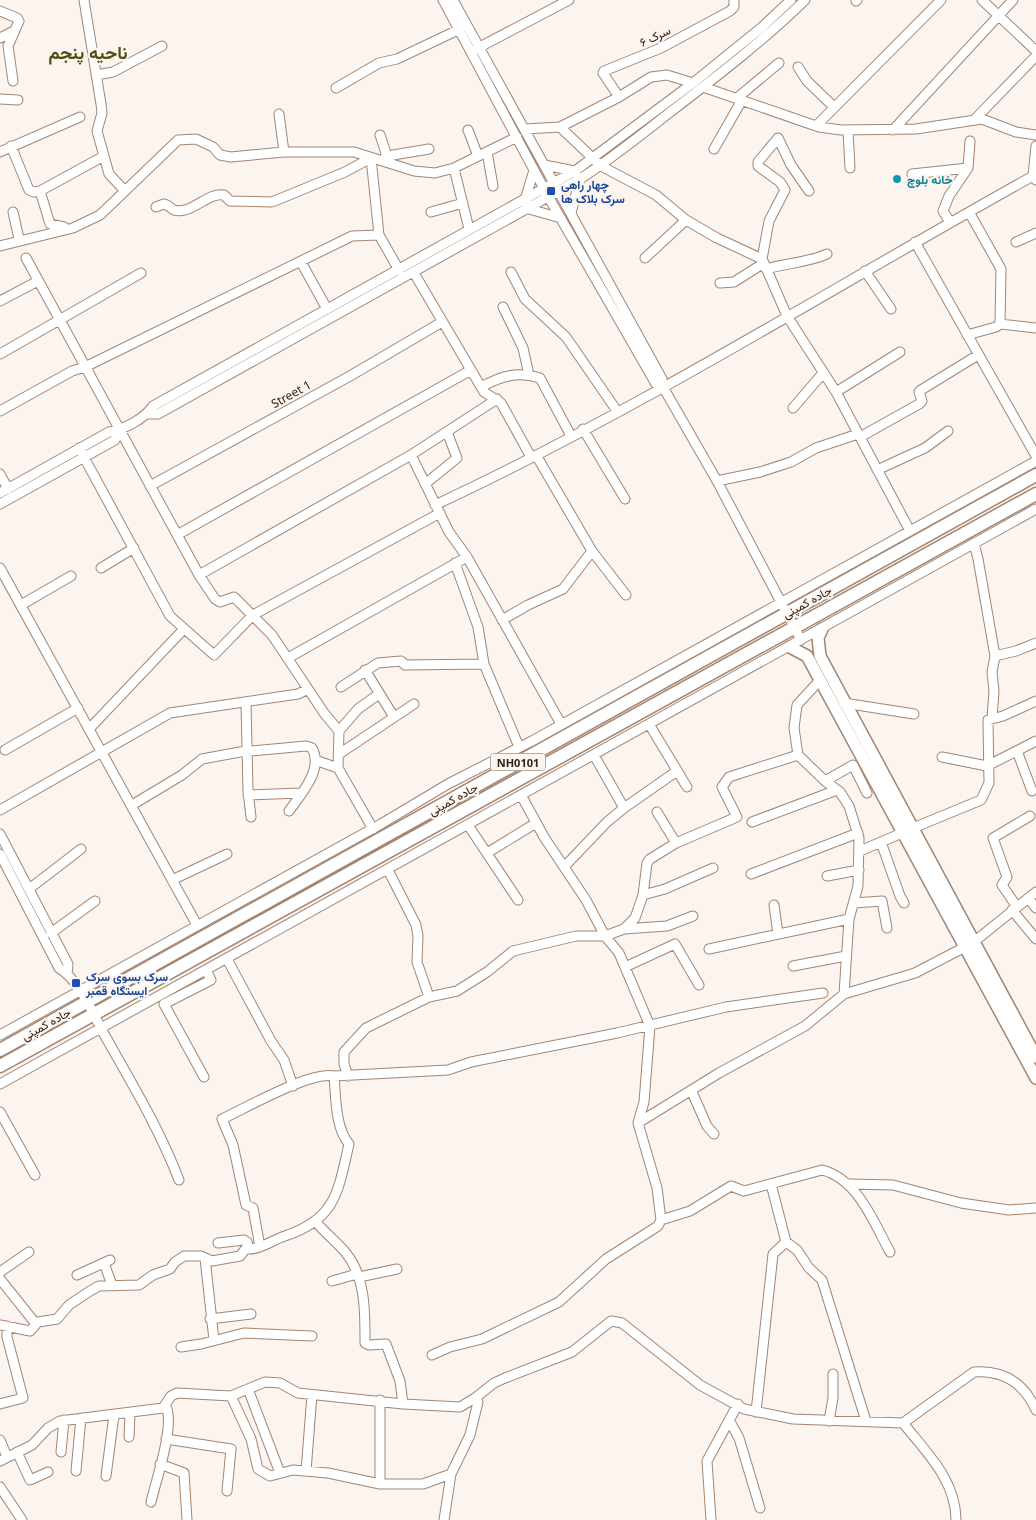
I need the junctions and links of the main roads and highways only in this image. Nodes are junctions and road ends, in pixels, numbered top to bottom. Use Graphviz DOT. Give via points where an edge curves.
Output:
graph roads {
  1 [pos="1036,474"];
  2 [pos="1036,494"];
  3 [pos="822,628"];
  4 [pos="790,646"];
  5 [pos="907,830"];
  6 [pos="986,973"];
  7 [pos="0,1050"];
  8 [pos="1036,1056"];
  9 [pos="0,1066"];
  10 [pos="1036,1078"];
  1 -- 7 [label="highway, جاده کمپنی / NH0101" via="784,607 168,958 83,996"];
  2 -- 9 [label="highway, جاده کمپنی / NH0101" via="933,559 794,627"];
  3 -- 5 [label="main road" via="818,638 820,656"];
  4 -- 5 [label="main road" via="807,656"];
  5 -- 6 [label="main road"];
  6 -- 8 [label="main road"];
  6 -- 10 [label="main road"];
}
